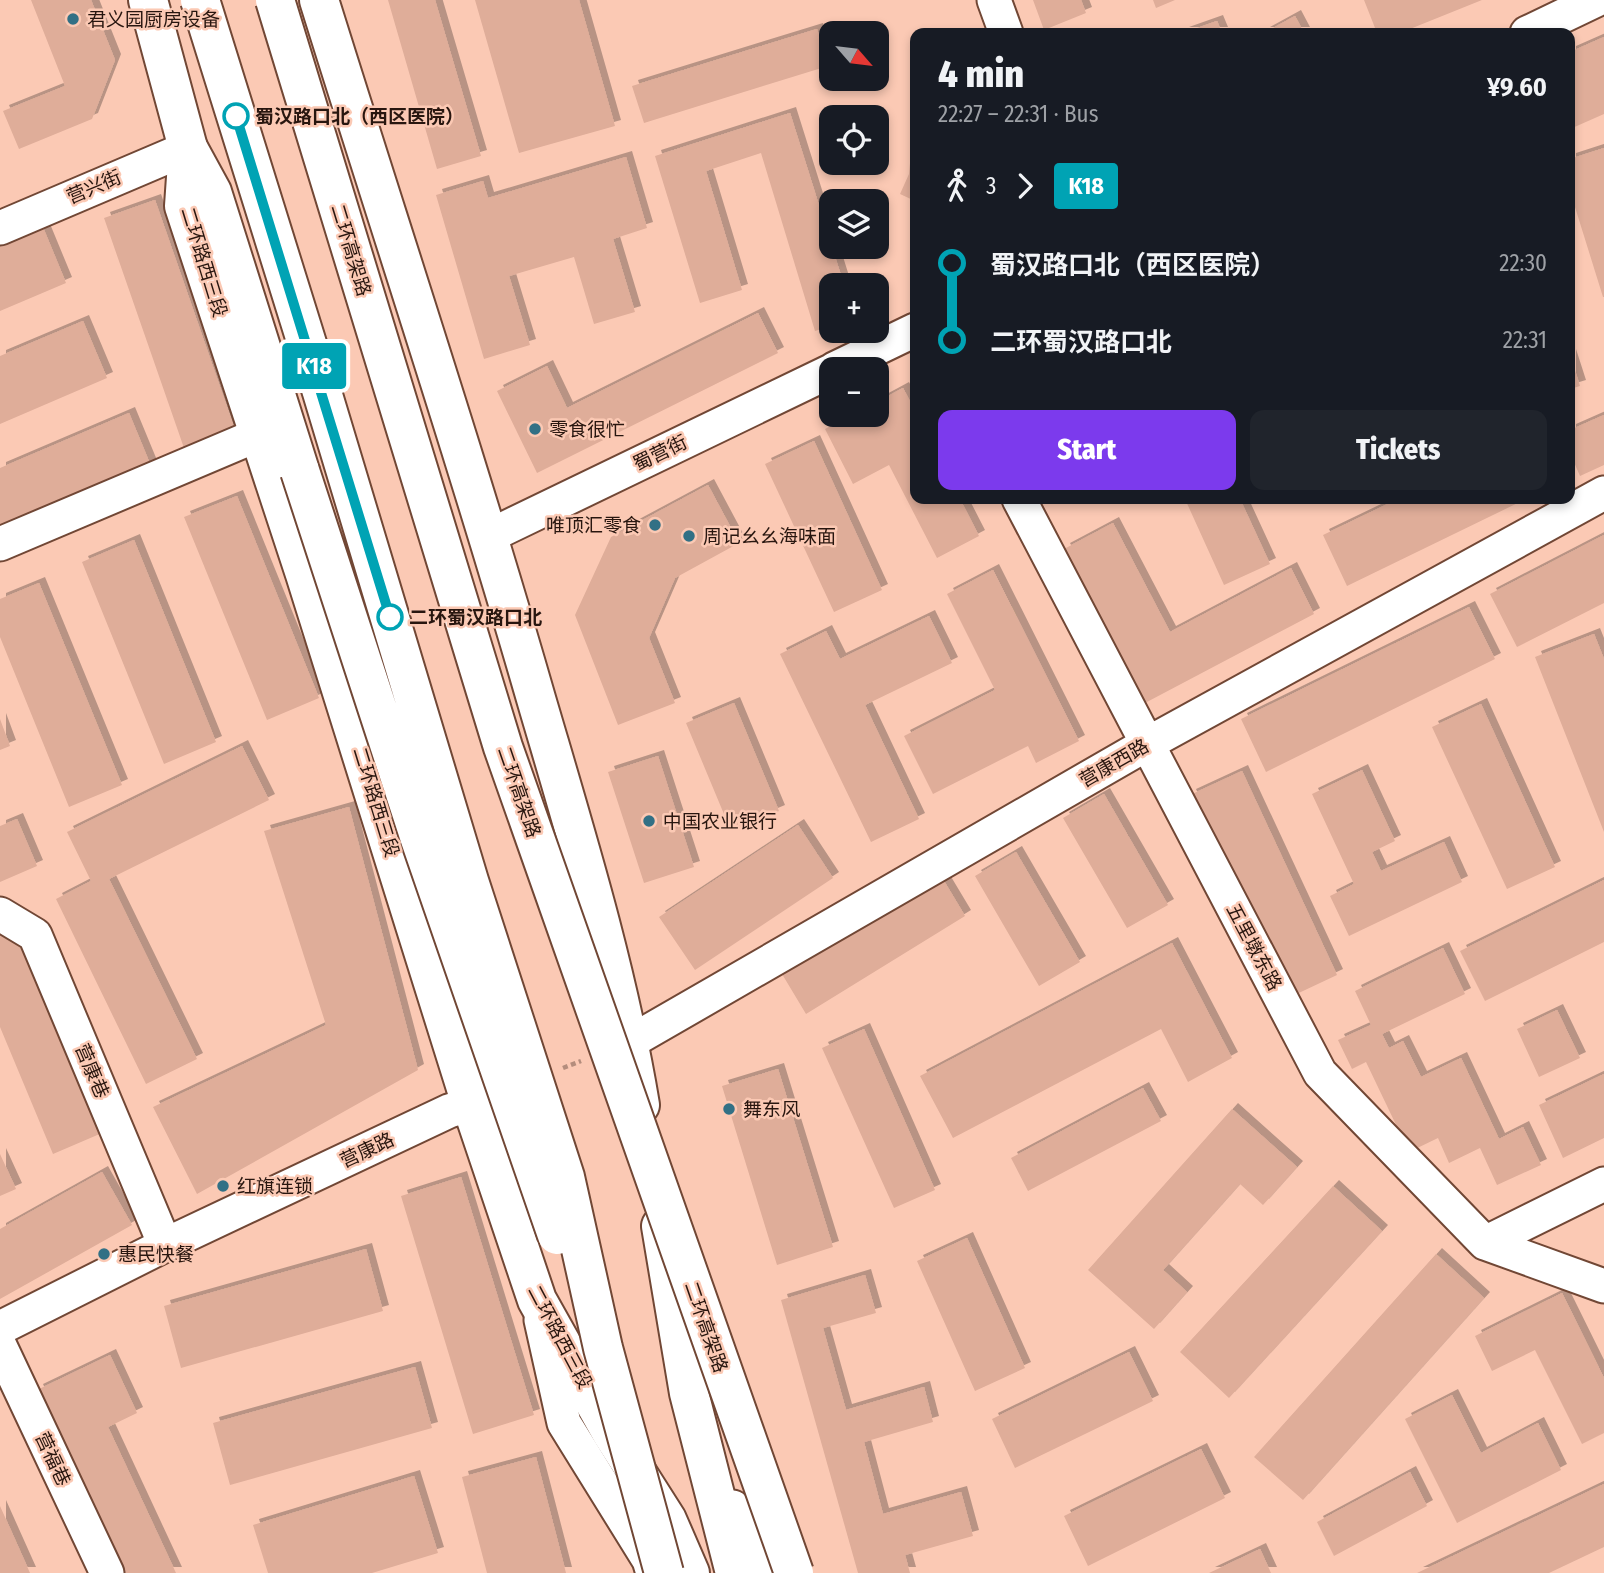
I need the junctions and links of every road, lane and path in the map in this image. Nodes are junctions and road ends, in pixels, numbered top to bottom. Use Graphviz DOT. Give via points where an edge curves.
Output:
graph roads {
  1 [pos="148,0"];
  2 [pos="200,0"];
  3 [pos="275,0"];
  4 [pos="319,0"];
  5 [pos="994,0"];
  6 [pos="1596,0"];
  7 [pos="1004,28"];
  8 [pos="1537,28"];
  9 [pos="188,148"];
  10 [pos="0,228"];
  11 [pos="910,332"];
  12 [pos="860,357"];
  13 [pos="819,377"];
  14 [pos="260,434"];
  15 [pos="1604,493"];
  16 [pos="1022,504"];
  17 [pos="489,536"];
  18 [pos="0,544"];
  19 [pos="1147,744"];
  20 [pos="0,914"];
  21 [pos="630,1042"];
  22 [pos="471,1104"];
  23 [pos="1604,1185"];
  24 [pos="1485,1243"];
  25 [pos="165,1245"];
  26 [pos="1604,1286"];
  27 [pos="537,1300"];
  28 [pos="0,1328"];
  29 [pos="0,1346"];
  30 [pos="603,1348"];
  31 [pos="689,1393"];
  32 [pos="107,1573"];
  33 [pos="653,1573"];
  34 [pos="664,1573"];
  35 [pos="690,1573"];
  36 [pos="735,1573"];
  37 [pos="758,1573"];
  38 [pos="794,1573"];
  1 -- 9 [label="main road, 二环路西三段"];
  2 -- 30 [label="main road, bridge" via="565,1177"];
  3 -- 38 [label="main road, 二环高架路, bridge" via="503,747"];
  4 -- 17 [label="main road"];
  5 -- 7 [label="street"];
  6 -- 8 [label="street"];
  9 -- 10 [label="street, 营兴街"];
  9 -- 14 [label="main road, 二环路西三段" via="184,206"];
  9 -- 30 [label="main road, bridge" via="212,192 420,839 542,1192"];
  11 -- 12 [label="street, 蜀营街"];
  13 -- 17 [label="street, 蜀营街"];
  14 -- 18 [label="street"];
  14 -- 22 [label="main road, 二环路西三段"];
  15 -- 19 [label="street, 营康西路"];
  16 -- 19 [label="street, 五里墩东路"];
  17 -- 21 [label="main road" via="603,926"];
  19 -- 21 [label="street, 营康西路"];
  19 -- 24 [label="street, 五里墩东路" via="1320,1073"];
  20 -- 25 [label="street, 营康巷" via="35,935"];
  21 -- 31 [label="main road"];
  22 -- 25 [label="street, 营康路"];
  22 -- 27 [label="main road, 二环路西三段"];
  23 -- 24 [label="street"];
  24 -- 26 [label="street, 五里墩东路"];
  25 -- 28 [label="street, 营康路"];
  27 -- 33 [label="street" via="564,1423"];
  27 -- 35 [label="main road, 二环路西三段" via="667,1520"];
  29 -- 32 [label="street, 营福巷"];
  30 -- 34 [label="main road, bridge"];
  31 -- 36 [label="main road"];
  31 -- 37 [label="street"];
}
